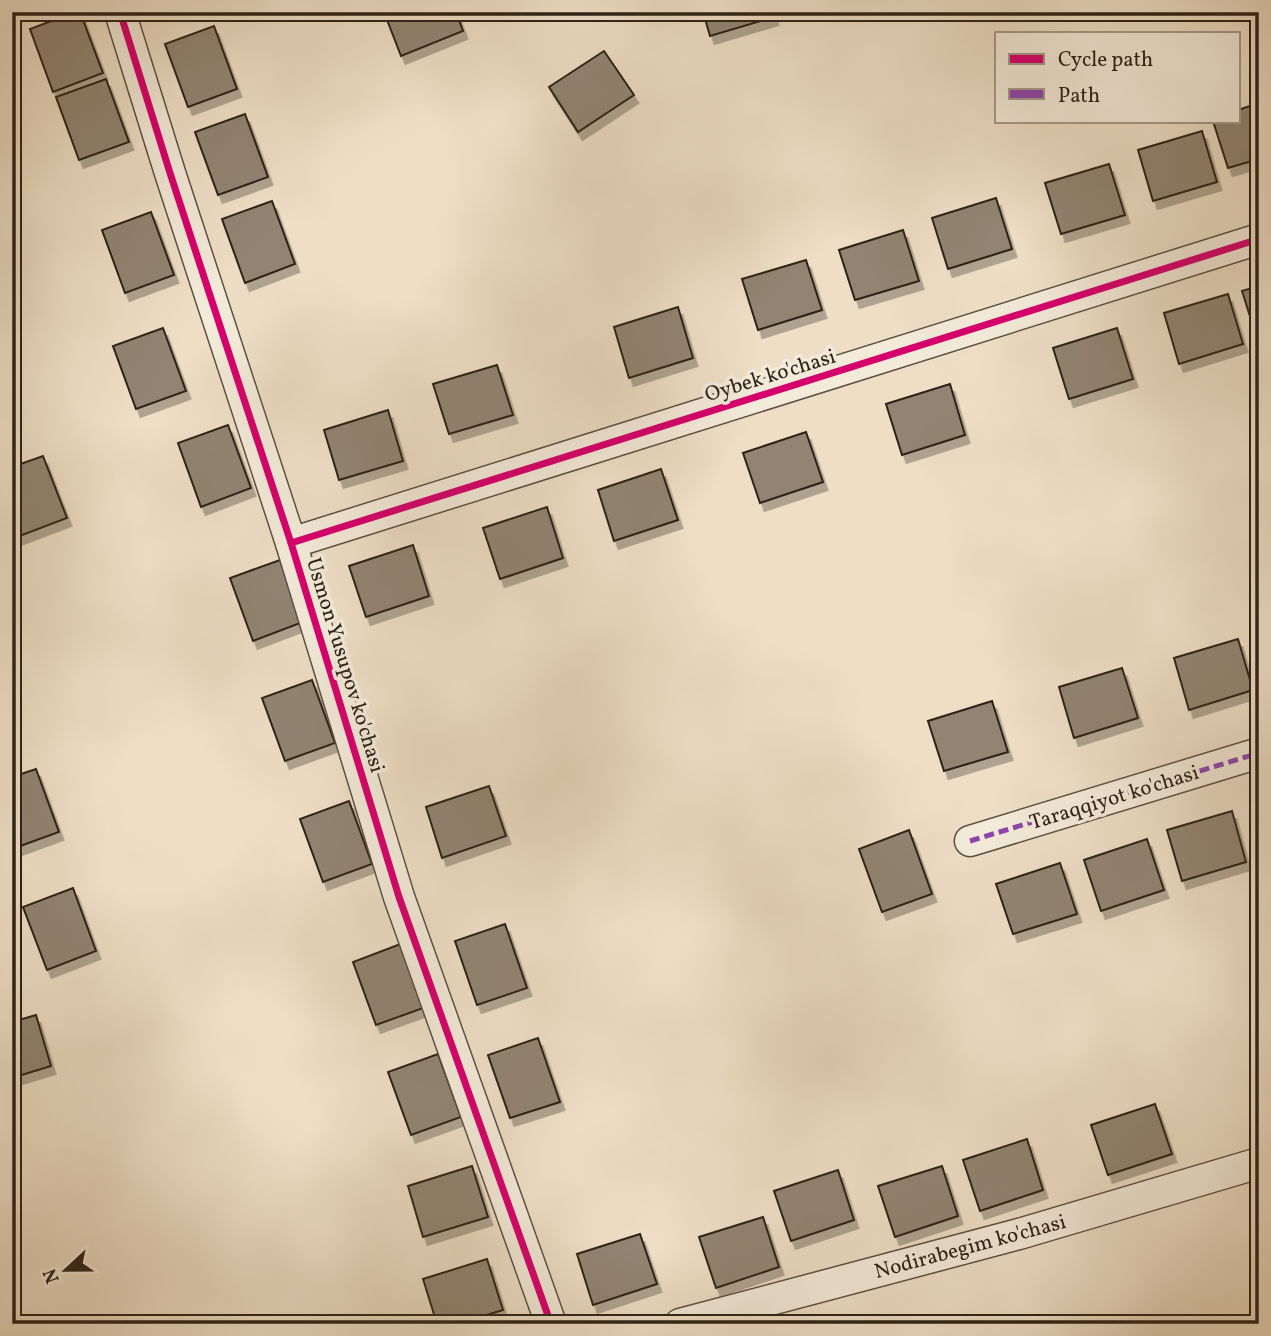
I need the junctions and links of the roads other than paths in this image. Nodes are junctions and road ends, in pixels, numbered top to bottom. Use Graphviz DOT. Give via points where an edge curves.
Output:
graph roads {
  1 [pos="120,12"];
  2 [pos="1259,239"];
  3 [pos="291,543"];
  4 [pos="1259,753"];
  5 [pos="970,841"];
  6 [pos="1259,1163"];
  7 [pos="551,1324"];
  8 [pos="680,1324"];
  1 -- 3 [label="street, Usmon Yusupov ko'chasi"];
  2 -- 3 [label="street, Oybek ko'chasi"];
  3 -- 7 [label="street, Usmon Yusupov ko'chasi" via="399,897"];
  4 -- 5 [label="street, Taraqqiyot ko'chasi"];
  6 -- 8 [label="street, Nodirabegim ko'chasi" via="1019,1234"];
}
